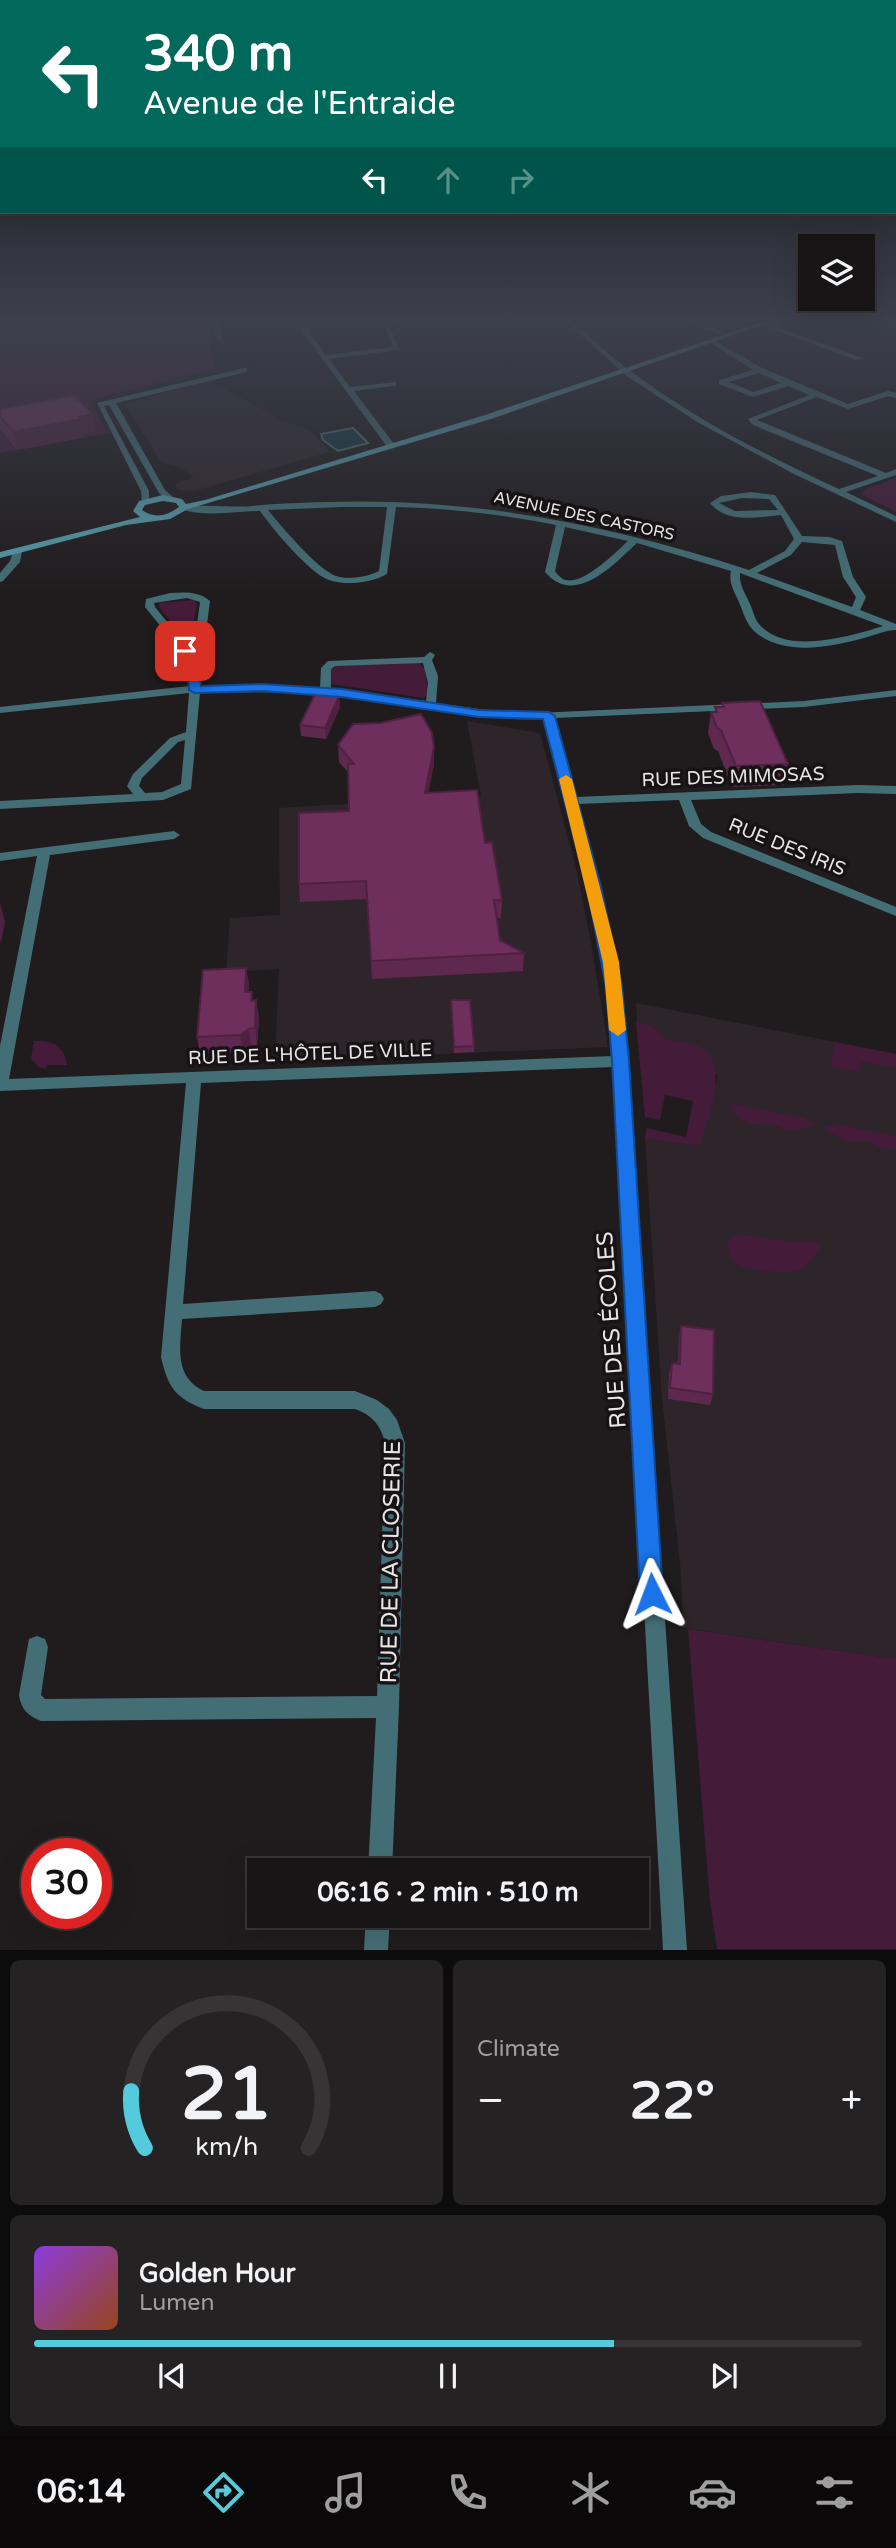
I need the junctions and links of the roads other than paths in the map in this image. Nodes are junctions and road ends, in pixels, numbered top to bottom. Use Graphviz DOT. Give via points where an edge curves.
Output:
graph roads {
  1 [pos="102,411"];
  2 [pos="117,411"];
  3 [pos="365,411"];
  4 [pos="505,411"];
  5 [pos="687,411"];
  6 [pos="773,411"];
  7 [pos="391,446"];
  8 [pos="896,472"];
  9 [pos="297,474"];
  10 [pos="886,476"];
  11 [pos="839,492"];
  12 [pos="231,495"];
  13 [pos="145,501"];
  14 [pos="179,503"];
  15 [pos="392,504"];
  16 [pos="257,507"];
  17 [pos="136,509"];
  18 [pos="229,509"];
  19 [pos="782,512"];
  20 [pos="170,517"];
  21 [pos="153,518"];
  22 [pos="896,519"];
  23 [pos="561,525"];
  24 [pos="106,527"];
  25 [pos="799,539"];
  26 [pos="634,541"];
  27 [pos="16,551"];
  28 [pos="0,555"];
  29 [pos="737,569"];
  30 [pos="750,573"];
  31 [pos="0,579"];
  32 [pos="854,611"];
  33 [pos="894,626"];
  34 [pos="192,659"];
  35 [pos="195,690"];
  36 [pos="326,692"];
  37 [pos="896,693"];
  38 [pos="430,706"];
  39 [pos="0,710"];
  40 [pos="549,716"];
  41 [pos="191,734"];
  42 [pos="896,790"];
  43 [pos="684,796"];
  44 [pos="142,797"];
  45 [pos="571,801"];
  46 [pos="4,805"];
  47 [pos="174,835"];
  48 [pos="44,852"];
  49 [pos="0,857"];
  50 [pos="896,912"];
  51 [pos="621,1061"];
  52 [pos="194,1078"];
  53 [pos="0,1085"];
  54 [pos="374,1298"];
  55 [pos="174,1312"];
  56 [pos="37,1647"];
  57 [pos="388,1707"];
  58 [pos="381,1858"];
  59 [pos="377,1928"];
  60 [pos="376,1950"];
  61 [pos="675,1950"];
  1 -- 13 [label="street" via="145,491"];
  2 -- 14 [label="street" via="162,491"];
  3 -- 7 [label="street"];
  4 -- 7 [label="street"];
  5 -- 11 [label="street" via="728,438"];
  6 -- 10 [label="street" via="752,419"];
  7 -- 9 [label="street"];
  8 -- 10 [label="street"];
  9 -- 12 [label="street"];
  9 -- 14 [label="street"];
  10 -- 11 [label="street"];
  11 -- 22 [label="street"];
  12 -- 14 [label="street"];
  12 -- 16 [label="street, AVENUE DES CASTORS" via="235,504"];
  13 -- 14 [label="street"];
  13 -- 17 [label="street"];
  14 -- 18 [label="street, AVENUE DES CASTORS"];
  14 -- 20 [label="street"];
  15 -- 16 [label="street, AVENUE DES CASTORS"];
  15 -- 16 [label="street" via="384,572 337,579 326,574"];
  15 -- 23 [label="street, AVENUE DES CASTORS" via="457,508"];
  16 -- 18 [label="street, AVENUE DES CASTORS"];
  17 -- 21 [label="street"];
  17 -- 24 [label="street"];
  18 -- 20 [label="street, AVENUE DES CASTORS"];
  19 -- 19 [label="street" via="772,498 762,495 722,497 714,503 728,513"];
  19 -- 25 [label="street"];
  20 -- 21 [label="street"];
  21 -- 24 [label="street"];
  23 -- 26 [label="street, AVENUE DES CASTORS"];
  23 -- 26 [label="street" via="550,572 565,581 587,580"];
  24 -- 27 [label="street"];
  25 -- 30 [label="street" via="788,553"];
  25 -- 32 [label="street" via="841,545 845,570 861,597"];
  26 -- 29 [label="street, AVENUE DES CASTORS"];
  27 -- 28 [label="street"];
  27 -- 31 [label="street" via="15,562"];
  29 -- 30 [label="street, AVENUE DES CASTORS"];
  29 -- 33 [label="street" via="734,580 753,622 777,639 823,645"];
  30 -- 32 [label="street, AVENUE DES CASTORS"];
  32 -- 33 [label="street, AVENUE DES CASTORS"];
  34 -- 34 [label="street" via="150,607 149,601 205,598 200,639"];
  34 -- 35 [label="street"];
  35 -- 36 [label="street"];
  35 -- 39 [label="street"];
  35 -- 41 [label="street"];
  36 -- 38 [label="street"];
  36 -- 38 [label="street" via="326,668 332,663 428,658 433,682"];
  37 -- 40 [label="street" via="804,704"];
  38 -- 40 [label="street" via="501,716"];
  40 -- 45 [label="street, RUE DES ÉCOLES"];
  41 -- 44 [label="street" via="174,740 138,777 133,786"];
  41 -- 44 [label="street" via="187,786 171,794"];
  42 -- 43 [label="street, RUE DES MIMOSAS"];
  43 -- 45 [label="street, RUE DES MIMOSAS"];
  43 -- 50 [label="street, RUE DES IRIS" via="695,826 707,835"];
  44 -- 46 [label="street"];
  45 -- 51 [label="street, RUE DES ÉCOLES" via="611,962"];
  47 -- 48 [label="street"];
  48 -- 49 [label="street"];
  48 -- 53 [label="street"];
  51 -- 52 [label="street, RUE DE L'HÔTEL DE VILLE"];
  51 -- 61 [label="street, RUE DES ÉCOLES"];
  52 -- 53 [label="street, RUE DE L'HÔTEL DE VILLE"];
  52 -- 55 [label="street, RUE DE LA CLOSERIE"];
  54 -- 55 [label="street"];
  55 -- 57 [label="street, RUE DE LA CLOSERIE" via="170,1357 174,1376 192,1396 204,1400 355,1400 384,1414 392,1427"];
  56 -- 57 [label="street, RUE DE LA CLOSERIE" via="30,1695 41,1710"];
  57 -- 58 [label="street, RUE DE LA CLOSERIE"];
  59 -- 60 [label="street"];
}
